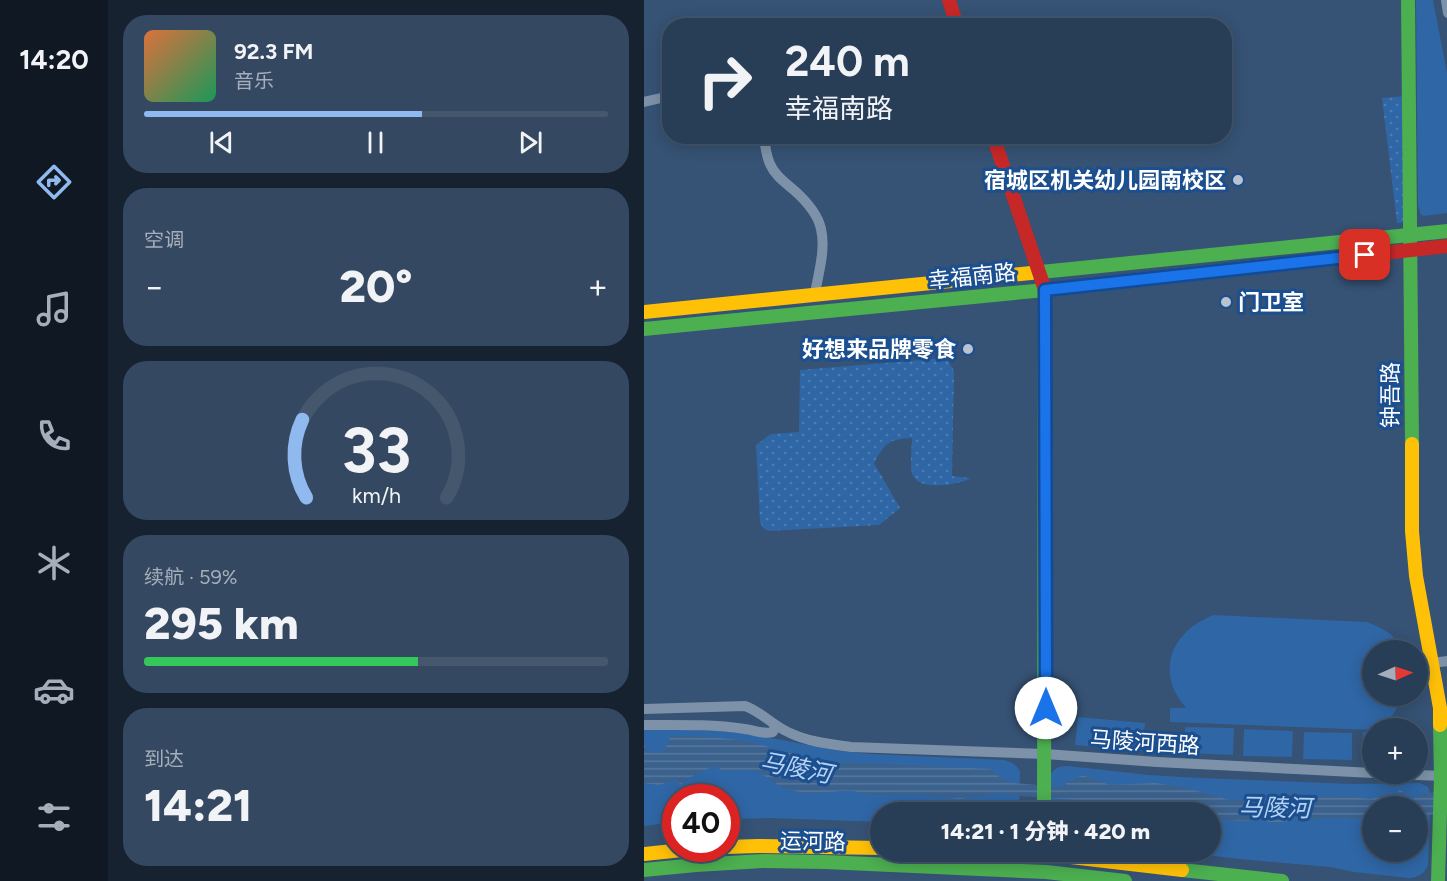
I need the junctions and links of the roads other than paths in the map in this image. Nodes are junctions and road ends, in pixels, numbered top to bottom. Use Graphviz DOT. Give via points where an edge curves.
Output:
graph roads {
  1 [pos="949,0"];
  2 [pos="1408,0"];
  3 [pos="1446,0"];
  4 [pos="1448,13"];
  5 [pos="955,18"];
  6 [pos="662,98"];
  7 [pos="644,102"];
  8 [pos="765,144"];
  9 [pos="996,144"];
  10 [pos="1448,231"];
  11 [pos="1411,234"];
  12 [pos="1448,246"];
  13 [pos="1411,250"];
  14 [pos="1039,272"];
  15 [pos="1045,290"];
  16 [pos="815,294"];
  17 [pos="644,312"];
  18 [pos="644,329"];
  19 [pos="1448,661"];
  20 [pos="1431,663"];
  21 [pos="644,709"];
  22 [pos="644,725"];
  23 [pos="775,725"];
  24 [pos="1044,754"];
  25 [pos="1362,772"];
  26 [pos="1428,778"];
  27 [pos="1443,780"];
  28 [pos="1044,802"];
  29 [pos="740,847"];
  30 [pos="870,848"];
  31 [pos="662,852"];
  32 [pos="644,854"];
  33 [pos="1120,862"];
  34 [pos="644,870"];
  35 [pos="1047,876"];
  36 [pos="1125,881"];
  37 [pos="1282,881"];
  38 [pos="1438,881"];
  1 -- 5 [label="street"];
  2 -- 11 [label="street, 钟吾路"];
  3 -- 4 [label="street"];
  6 -- 7 [label="street"];
  8 -- 16 [label="street" via="770,165 805,201 822,230"];
  9 -- 14 [label="street"];
  10 -- 11 [label="street, 幸福南路"];
  11 -- 13 [label="street, 钟吾路"];
  11 -- 14 [label="street, 幸福南路"];
  12 -- 13 [label="street, 幸福南路"];
  13 -- 15 [label="street, 幸福南路"];
  13 -- 20 [label="street, 钟吾路" via="1412,531"];
  14 -- 15 [label="street"];
  14 -- 16 [label="street, 幸福南路"];
  15 -- 18 [label="street, 幸福南路"];
  15 -- 24 [label="street"];
  16 -- 17 [label="street, 幸福南路"];
  19 -- 20 [label="street"];
  20 -- 27 [label="street, 钟吾路" via="1440,708"];
  21 -- 23 [label="street, 马陵河西路" via="745,706"];
  22 -- 23 [label="street" via="702,725 768,734"];
  23 -- 24 [label="street, 马陵河西路" via="802,738 851,747"];
  24 -- 25 [label="street, 马陵河西路"];
  24 -- 28 [label="street"];
  26 -- 27 [label="street"];
  27 -- 38 [label="street, 钟吾路"];
  29 -- 30 [label="street, 运河路"];
  31 -- 32 [label="street"];
  33 -- 37 [label="street"];
  34 -- 35 [label="street, 运河路" via="763,861 910,865"];
  35 -- 36 [label="street, 运河路"];
}
